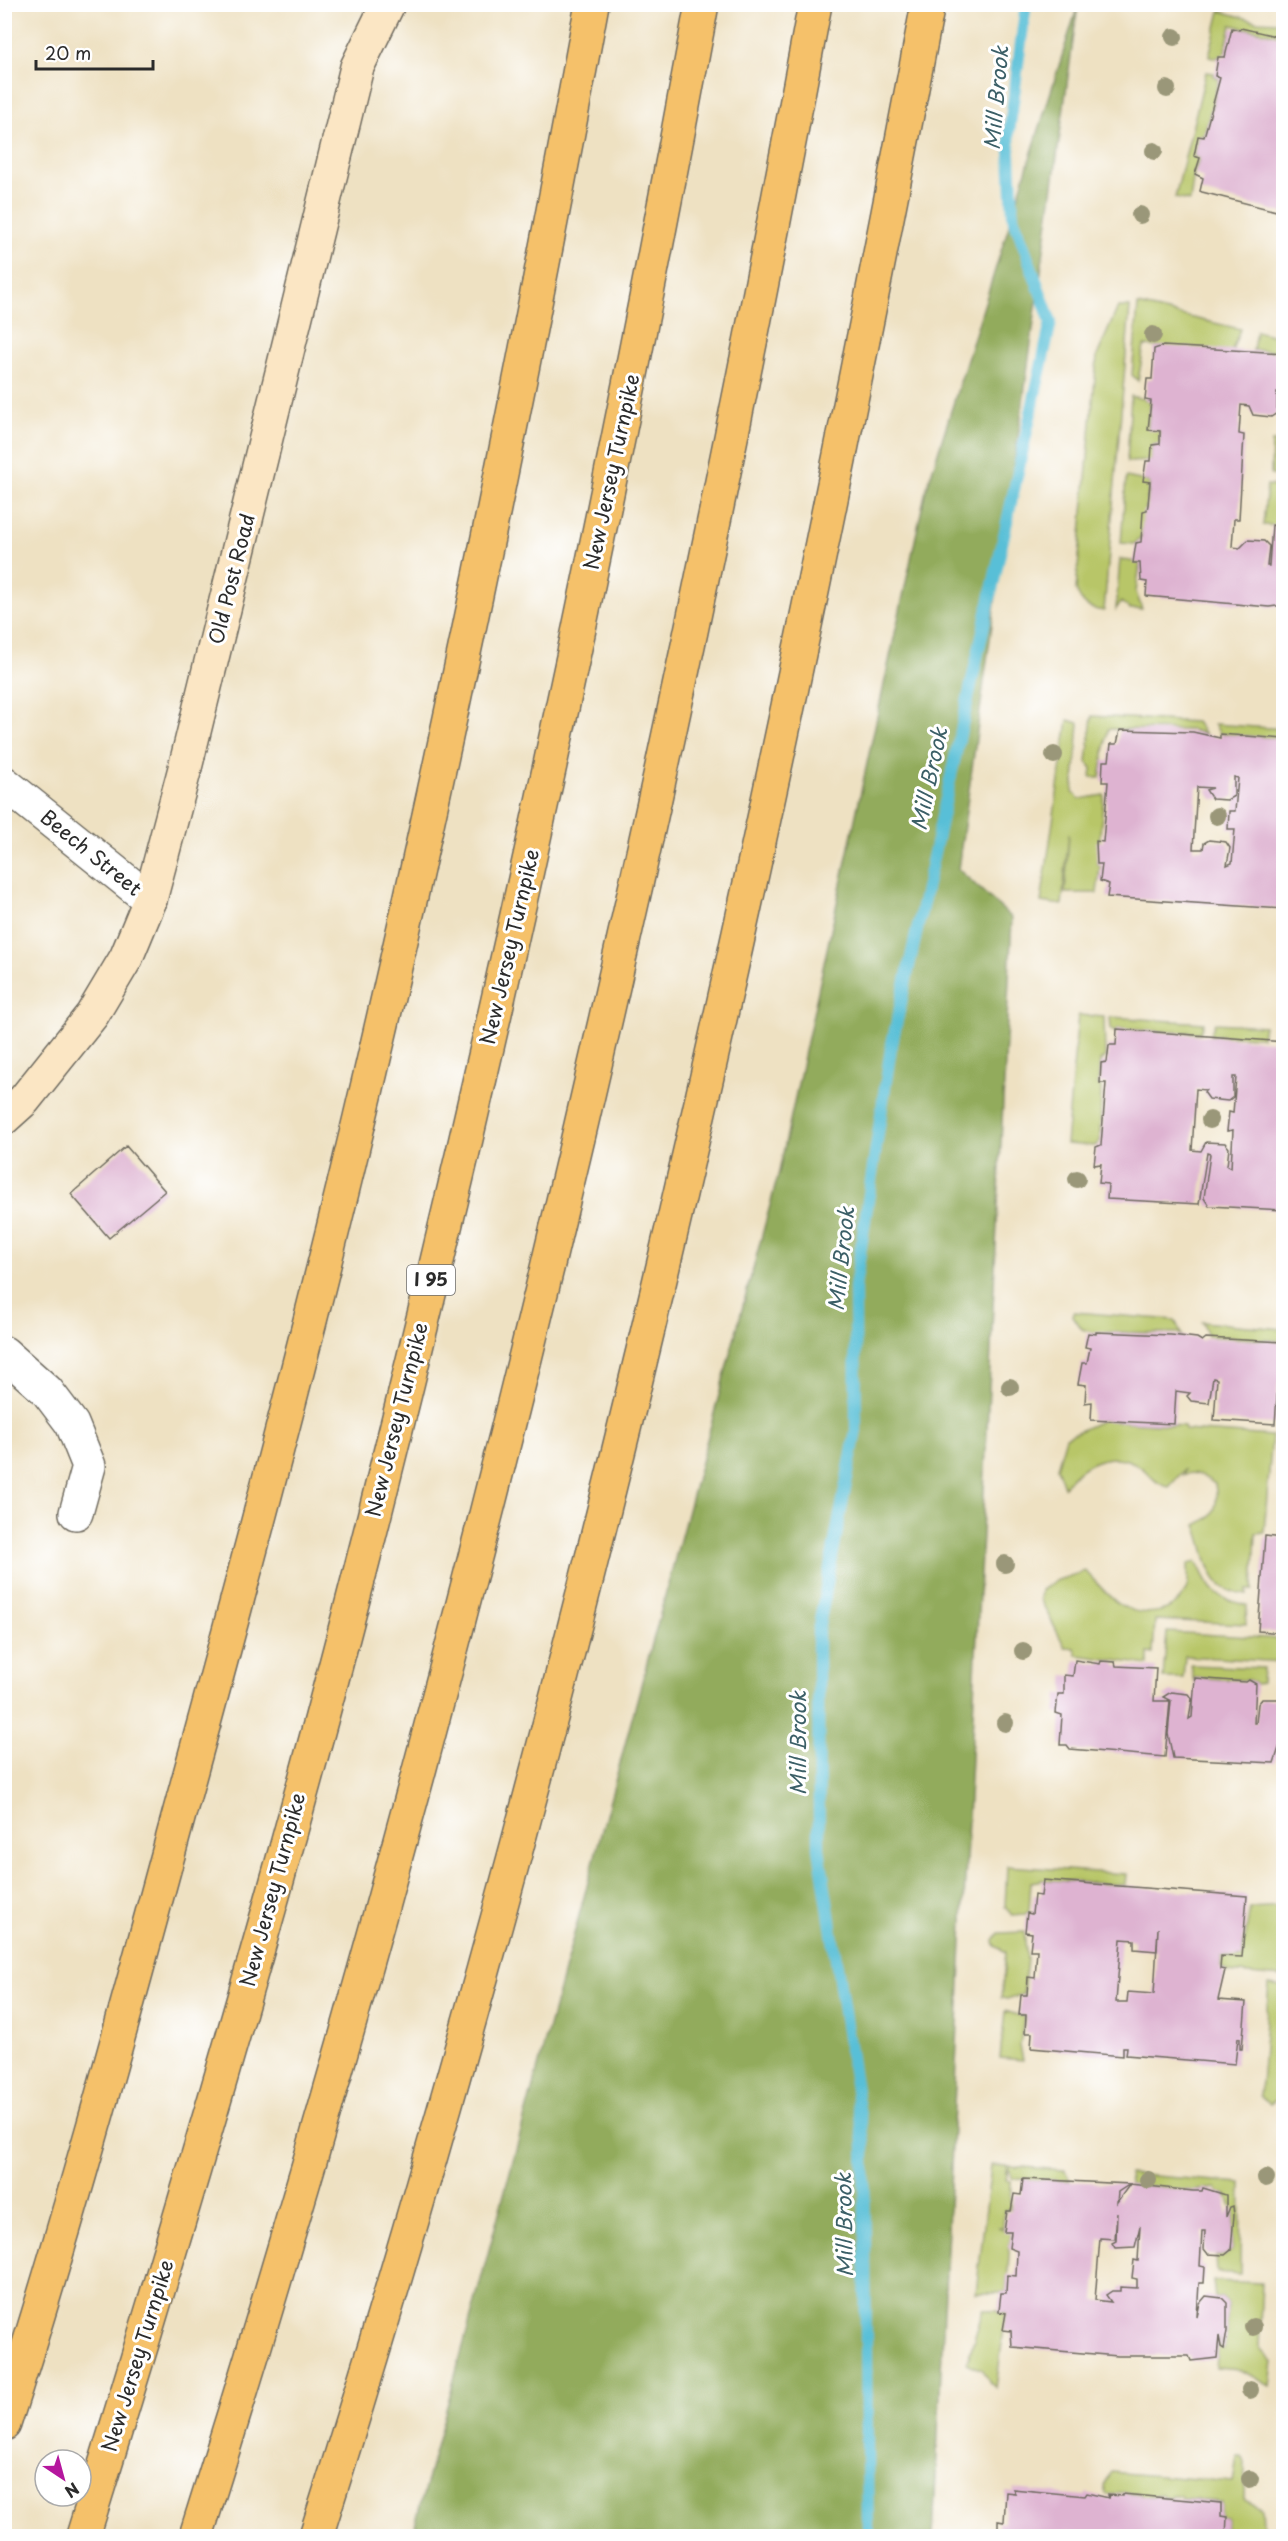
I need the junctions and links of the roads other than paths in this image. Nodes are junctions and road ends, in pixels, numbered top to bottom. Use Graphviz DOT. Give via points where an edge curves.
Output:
graph roads {
  1 [pos="388,4"];
  2 [pos="592,4"];
  3 [pos="702,4"];
  4 [pos="814,4"];
  5 [pos="928,4"];
  6 [pos="4,783"];
  7 [pos="150,900"];
  8 [pos="4,1118"];
  9 [pos="4,1353"];
  10 [pos="76,1514"];
  11 [pos="4,2424"];
  12 [pos="83,2536"];
  13 [pos="196,2536"];
  14 [pos="315,2536"];
  1 -- 7 [label="street, Old Post Road" via="357,67"];
  2 -- 11 [label="highway" via="541,282 472,615 368,1084 257,1529 32,2339"];
  3 -- 12 [label="highway, New Jersey Turnpike / I 95" via="650,290 563,712 475,1101 393,1438 254,1961"];
  4 -- 13 [label="highway" via="758,310 677,703 574,1159 469,1578 358,1995"];
  5 -- 14 [label="highway" via="777,765 685,1182 580,1602 469,2020"];
  6 -- 7 [label="street, Beech Street"];
  7 -- 8 [label="street, Old Post Road" via="126,958 92,1015 24,1100"];
  9 -- 10 [label="street" via="47,1391 72,1424 89,1466"];
}
